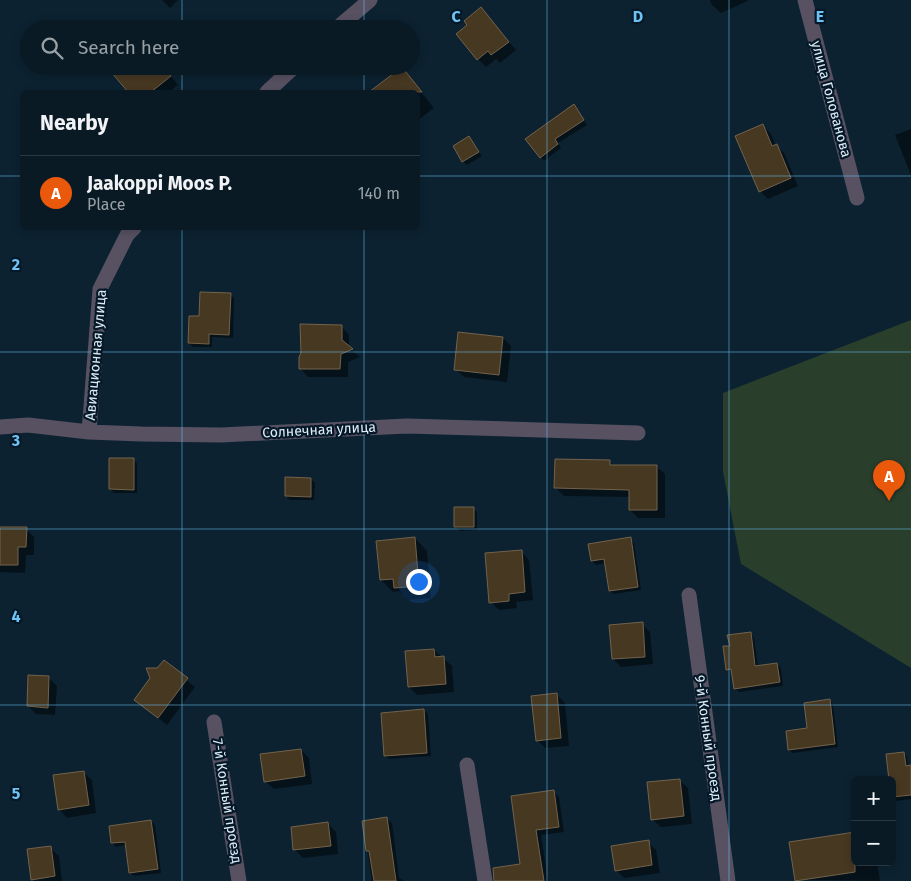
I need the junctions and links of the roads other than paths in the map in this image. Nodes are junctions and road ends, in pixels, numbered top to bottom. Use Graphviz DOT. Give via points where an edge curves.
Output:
graph roads {
  1 [pos="370,0"];
  2 [pos="805,0"];
  3 [pos="347,20"];
  4 [pos="285,75"];
  5 [pos="269,90"];
  6 [pos="857,198"];
  7 [pos="132,230"];
  8 [pos="0,427"];
  9 [pos="89,432"];
  10 [pos="638,433"];
  11 [pos="689,595"];
  12 [pos="214,722"];
  13 [pos="466,765"];
  14 [pos="239,881"];
  15 [pos="485,881"];
  16 [pos="728,881"];
  1 -- 3 [label="street"];
  2 -- 6 [label="street, улица Голованова"];
  4 -- 5 [label="street"];
  7 -- 9 [label="street, Авиационная улица" via="100,289"];
  8 -- 9 [label="street, Солнечная улица" via="28,425"];
  9 -- 10 [label="street, Солнечная улица" via="221,435 407,426"];
  11 -- 16 [label="street, 9-й Конный проезд"];
  12 -- 14 [label="street, 7-й Конный проезд"];
  13 -- 15 [label="street"];
}
